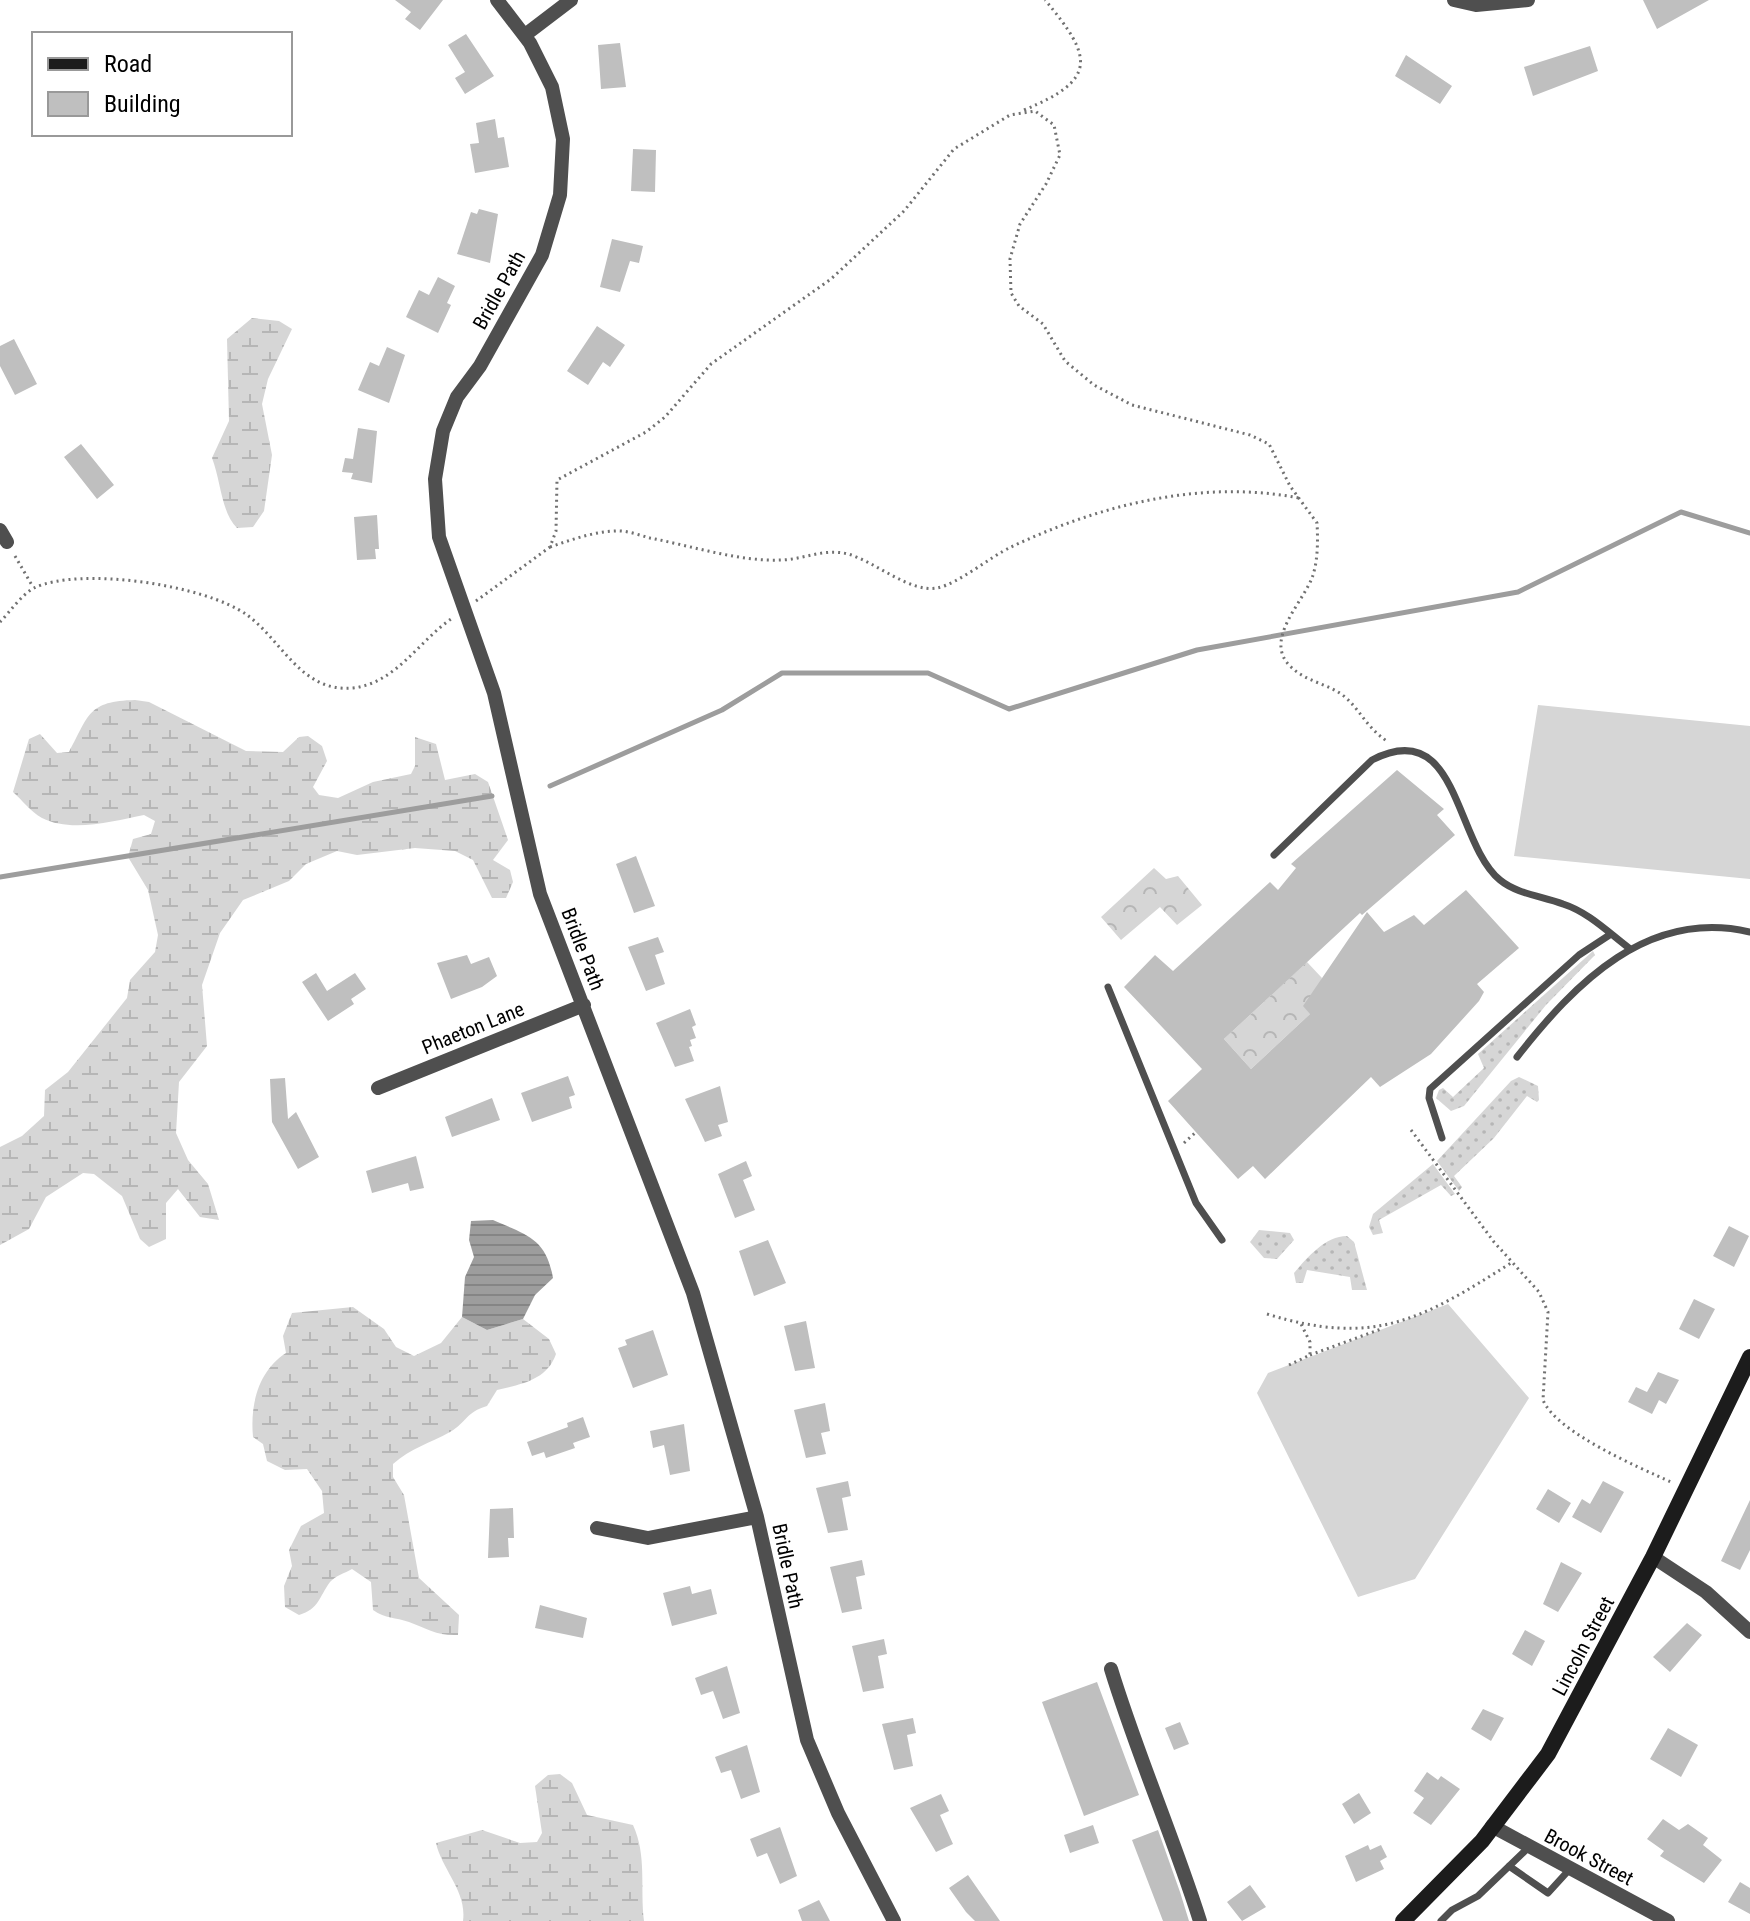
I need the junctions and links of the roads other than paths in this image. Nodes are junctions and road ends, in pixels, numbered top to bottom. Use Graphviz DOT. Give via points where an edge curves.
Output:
graph roads {
  1 [pos="497,0"];
  2 [pos="571,0"];
  3 [pos="1454,0"];
  4 [pos="1528,0"];
  5 [pos="525,35"];
  6 [pos="1274,855"];
  7 [pos="1750,932"];
  8 [pos="1611,934"];
  9 [pos="1629,948"];
  10 [pos="1108,987"];
  11 [pos="584,1005"];
  12 [pos="1517,1057"];
  13 [pos="378,1088"];
  14 [pos="1442,1138"];
  15 [pos="1222,1240"];
  16 [pos="1750,1357"];
  17 [pos="757,1517"];
  18 [pos="597,1528"];
  19 [pos="1653,1557"];
  20 [pos="1750,1632"];
  21 [pos="1111,1669"];
  22 [pos="1492,1826"];
  23 [pos="1529,1847"];
  24 [pos="1509,1866"];
  25 [pos="1569,1870"];
  26 [pos="894,1921"];
  27 [pos="1200,1921"];
  28 [pos="1403,1921"];
  29 [pos="1441,1921"];
  30 [pos="1668,1921"];
  1 -- 5 [label="street, Bridle Path"];
  2 -- 5 [label="street"];
  3 -- 4 [label="street" via="1476,5"];
  5 -- 11 [label="street, Bridle Path" via="552,87 559,115 560,195 542,255 457,397 443,431 436,509 439,537 494,693 540,894"];
  6 -- 8 [label="lane" via="1372,760 1400,751 1420,753 1442,769 1477,848 1501,881 1585,914"];
  7 -- 9 [label="lane" via="1719,925 1681,929"];
  8 -- 9 [label="lane"];
  8 -- 14 [label="lane" via="1579,955 1430,1089"];
  9 -- 12 [label="lane" via="1546,1020"];
  10 -- 15 [label="lane" via="1196,1203"];
  11 -- 13 [label="street, Phaeton Lane"];
  11 -- 17 [label="street, Bridle Path" via="693,1293"];
  16 -- 19 [label="main road, Lincoln Street"];
  17 -- 18 [label="street" via="648,1538"];
  17 -- 26 [label="street, Bridle Path" via="807,1740"];
  19 -- 20 [label="street" via="1706,1592"];
  19 -- 22 [label="main road, Lincoln Street" via="1548,1754"];
  21 -- 27 [label="street"];
  22 -- 23 [label="street, Brook Street"];
  22 -- 28 [label="main road, Lincoln Street"];
  23 -- 24 [label="lane"];
  23 -- 25 [label="street, Brook Street"];
  24 -- 25 [label="lane" via="1548,1893"];
  24 -- 29 [label="lane"];
  25 -- 30 [label="street, Brook Street"];
}
